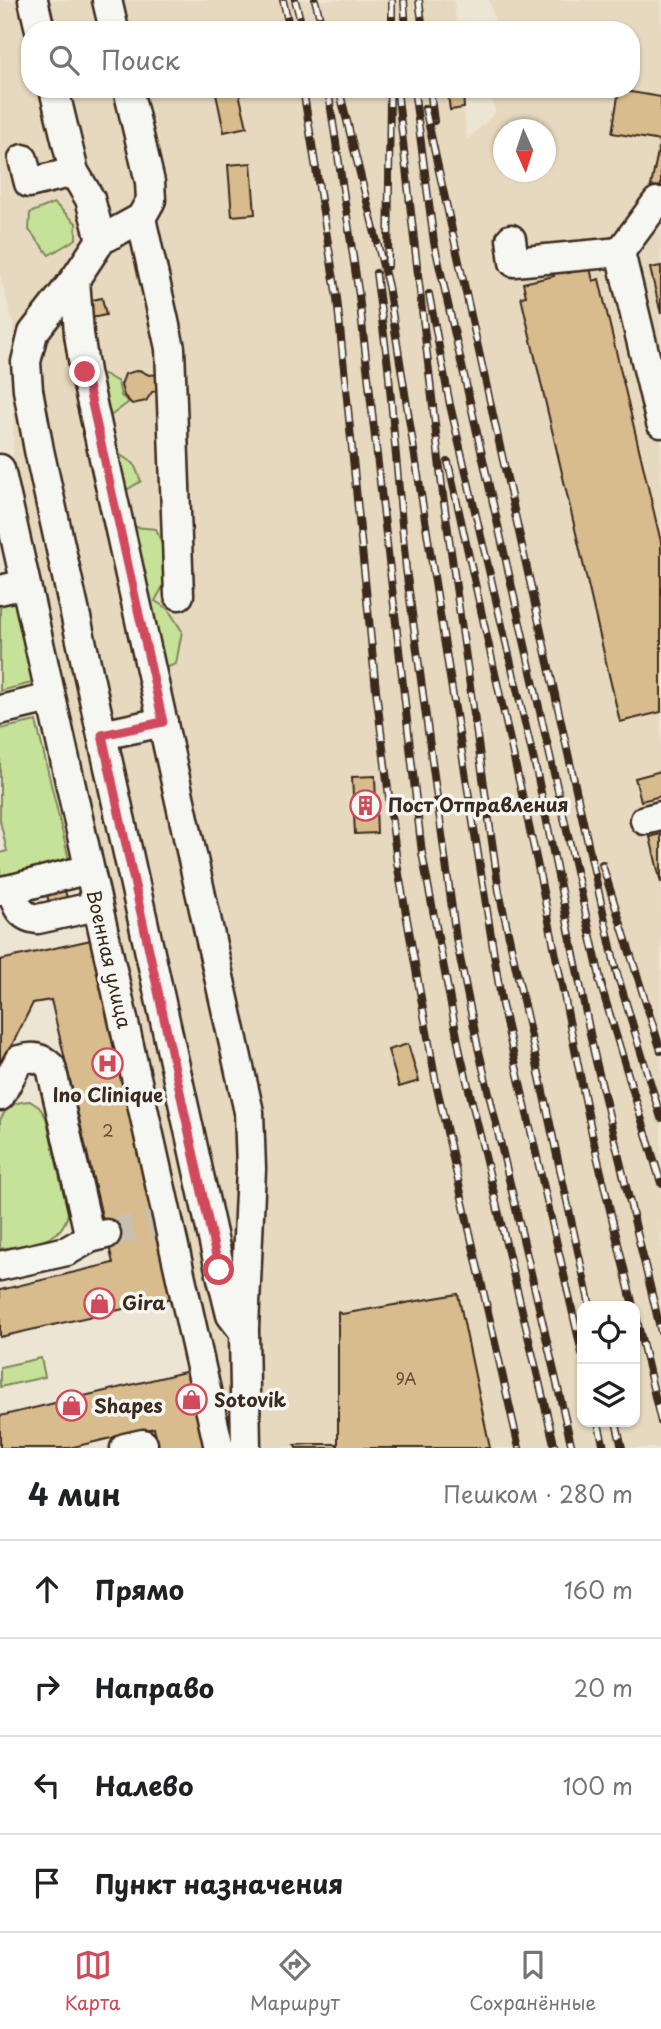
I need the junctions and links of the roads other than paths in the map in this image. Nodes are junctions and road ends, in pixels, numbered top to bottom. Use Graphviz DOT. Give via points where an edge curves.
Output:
graph roads {
  1 [pos="33,0"];
  2 [pos="107,0"];
  3 [pos="38,21"];
  4 [pos="112,21"];
  5 [pos="56,98"];
  6 [pos="130,98"];
  7 [pos="23,159"];
  8 [pos="74,172"];
  9 [pos="661,202"];
  10 [pos="141,218"];
  11 [pos="511,239"];
  12 [pos="101,240"];
  13 [pos="621,252"];
  14 [pos="75,279"];
  15 [pos="661,424"];
  16 [pos="0,469"];
  17 [pos="12,587"];
  18 [pos="179,595"];
  19 [pos="50,698"];
  20 [pos="0,710"];
  21 [pos="163,722"];
  22 [pos="102,735"];
  23 [pos="89,869"];
  24 [pos="6,890"];
  25 [pos="97,906"];
  26 [pos="0,1096"];
  27 [pos="0,1266"];
  28 [pos="244,1332"];
  29 [pos="125,1448"];
  30 [pos="143,1448"];
  31 [pos="219,1448"];
  32 [pos="246,1448"];
  1 -- 3 [label="street"];
  2 -- 4 [label="street"];
  5 -- 8 [label="street"];
  6 -- 10 [label="street" via="150,182 151,200"];
  7 -- 8 [label="street" via="29,183"];
  8 -- 12 [label="street" via="90,199"];
  9 -- 13 [label="street"];
  10 -- 12 [label="street"];
  10 -- 18 [label="street" via="170,348"];
  11 -- 13 [label="street" via="514,262"];
  12 -- 14 [label="street"];
  13 -- 15 [label="street"];
  14 -- 21 [label="street" via="85,372"];
  14 -- 22 [label="street" via="33,333 26,362 28,390"];
  16 -- 17 [label="street, Военная улица"];
  17 -- 19 [label="street, Военная улица"];
  19 -- 20 [label="street"];
  19 -- 23 [label="street, Военная улица"];
  21 -- 22 [label="street"];
  21 -- 28 [label="street" via="249,1112"];
  22 -- 28 [label="street" via="219,1270 232,1315"];
  23 -- 24 [label="street"];
  23 -- 25 [label="street, Военная улица"];
  24 -- 25 [label="street" via="21,913 30,918"];
  25 -- 31 [label="street, Военная улица" via="162,1221"];
  26 -- 27 [label="street" via="19,1060 30,1056 51,1067 98,1236 67,1251"];
  28 -- 32 [label="street"];
  29 -- 30 [label="street" via="142,1444"];
}
